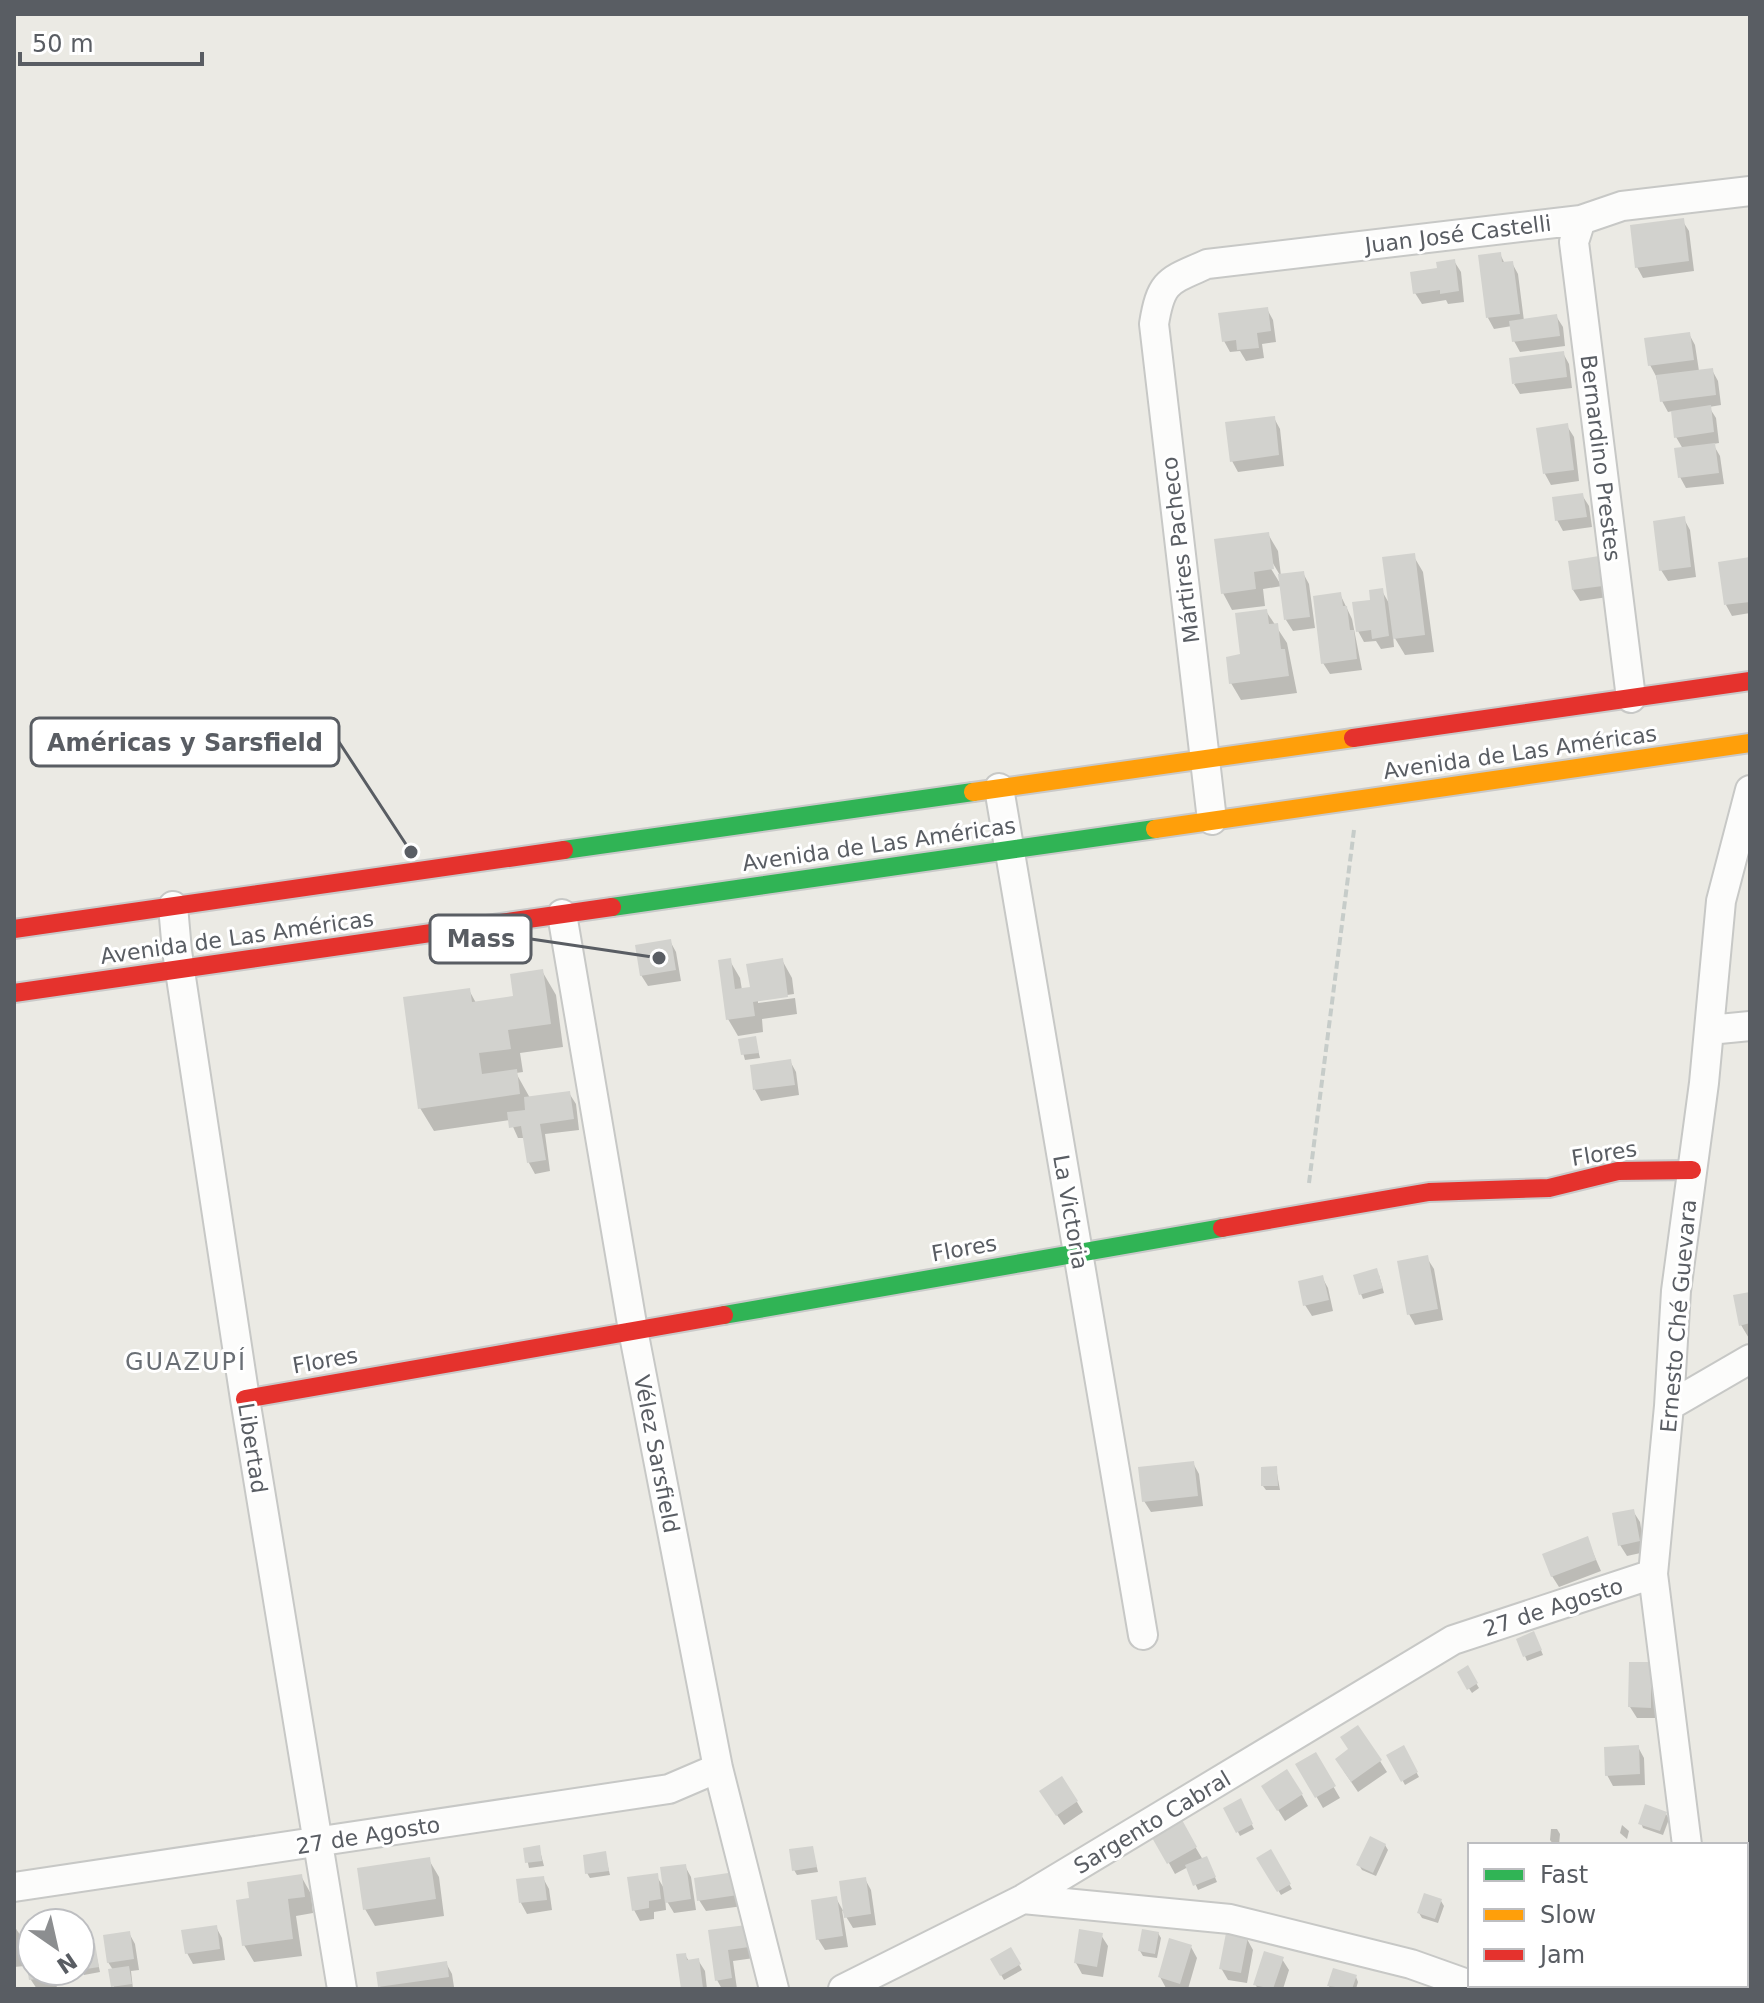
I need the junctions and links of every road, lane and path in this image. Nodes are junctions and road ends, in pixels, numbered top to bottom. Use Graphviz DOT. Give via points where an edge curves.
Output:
graph roads {
  1 [pos="1750,191"];
  2 [pos="1581,220"];
  3 [pos="1168,281"];
  4 [pos="1750,681"];
  5 [pos="1631,698"];
  6 [pos="1750,743"];
  7 [pos="1205,759"];
  8 [pos="999,788"];
  9 [pos="1750,790"];
  10 [pos="1357,801"];
  11 [pos="1212,820"];
  12 [pos="1009,850"];
  13 [pos="173,906"];
  14 [pos="562,914"];
  15 [pos="14,929"];
  16 [pos="180,969"];
  17 [pos="14,993"];
  18 [pos="1750,1026"];
  19 [pos="1709,1030"];
  20 [pos="1692,1170"];
  21 [pos="1305,1213"];
  22 [pos="1078,1253"];
  23 [pos="633,1330"];
  24 [pos="1750,1359"];
  25 [pos="245,1399"];
  26 [pos="1669,1406"];
  27 [pos="1653,1574"];
  28 [pos="1143,1635"];
  29 [pos="1453,1640"];
  30 [pos="718,1768"];
  31 [pos="1688,1842"];
  32 [pos="318,1843"];
  33 [pos="14,1887"];
  34 [pos="1023,1899"];
  35 [pos="1468,1984"];
  36 [pos="342,1989"];
  37 [pos="774,1989"];
  38 [pos="843,1989"];
  1 -- 2 [label="street, Juan José Castelli" via="1622,206"];
  2 -- 3 [label="street, Juan José Castelli" via="1207,264"];
  2 -- 5 [label="street, Bernardino Prestes" via="1574,242"];
  3 -- 7 [label="street, Mártires Pacheco" via="1154,324"];
  4 -- 5 [label="main road, Avenida de Las Américas"];
  5 -- 7 [label="main road, Avenida de Las Américas"];
  6 -- 10 [label="main road, Avenida de Las Américas"];
  7 -- 8 [label="main road, Avenida de Las Américas"];
  7 -- 11 [label="street, Mártires Pacheco"];
  8 -- 12 [label="street, La Victoria"];
  8 -- 13 [label="main road, Avenida de Las Américas"];
  9 -- 19 [label="street, Ernesto Ché Guevara" via="1721,901"];
  10 -- 11 [label="main road, Avenida de Las Américas"];
  10 -- 21 [label="path"];
  11 -- 12 [label="main road, Avenida de Las Américas"];
  12 -- 14 [label="main road, Avenida de Las Américas"];
  12 -- 22 [label="street, La Victoria"];
  13 -- 15 [label="main road, Avenida de Las Américas"];
  13 -- 16 [label="street, Libertad"];
  14 -- 16 [label="main road, Avenida de Las Américas"];
  14 -- 23 [label="street, Vélez Sarsfield"];
  16 -- 17 [label="main road, Avenida de Las Américas"];
  16 -- 25 [label="street, Libertad"];
  18 -- 19 [label="street"];
  19 -- 20 [label="street, Ernesto Ché Guevara"];
  20 -- 21 [label="main road, Flores" via="1618,1171 1549,1188 1429,1192"];
  20 -- 26 [label="street, Ernesto Ché Guevara" via="1676,1291"];
  21 -- 22 [label="main road, Flores"];
  22 -- 23 [label="main road, Flores"];
  22 -- 28 [label="street, La Victoria"];
  23 -- 25 [label="main road, Flores"];
  23 -- 30 [label="street, Vélez Sarsfield"];
  24 -- 26 [label="street"];
  25 -- 32 [label="street, Libertad"];
  26 -- 27 [label="street, Ernesto Ché Guevara"];
  27 -- 29 [label="street, 27 de Agosto"];
  27 -- 31 [label="street, Ernesto Ché Guevara"];
  29 -- 34 [label="street, Sargento Cabral"];
  30 -- 32 [label="street, 27 de Agosto" via="669,1789"];
  30 -- 37 [label="street, Vélez Sarsfield"];
  32 -- 33 [label="street, 27 de Agosto"];
  32 -- 36 [label="street, Libertad"];
  34 -- 35 [label="street" via="1230,1919 1411,1964"];
  34 -- 38 [label="street, Sargento Cabral"];
}
